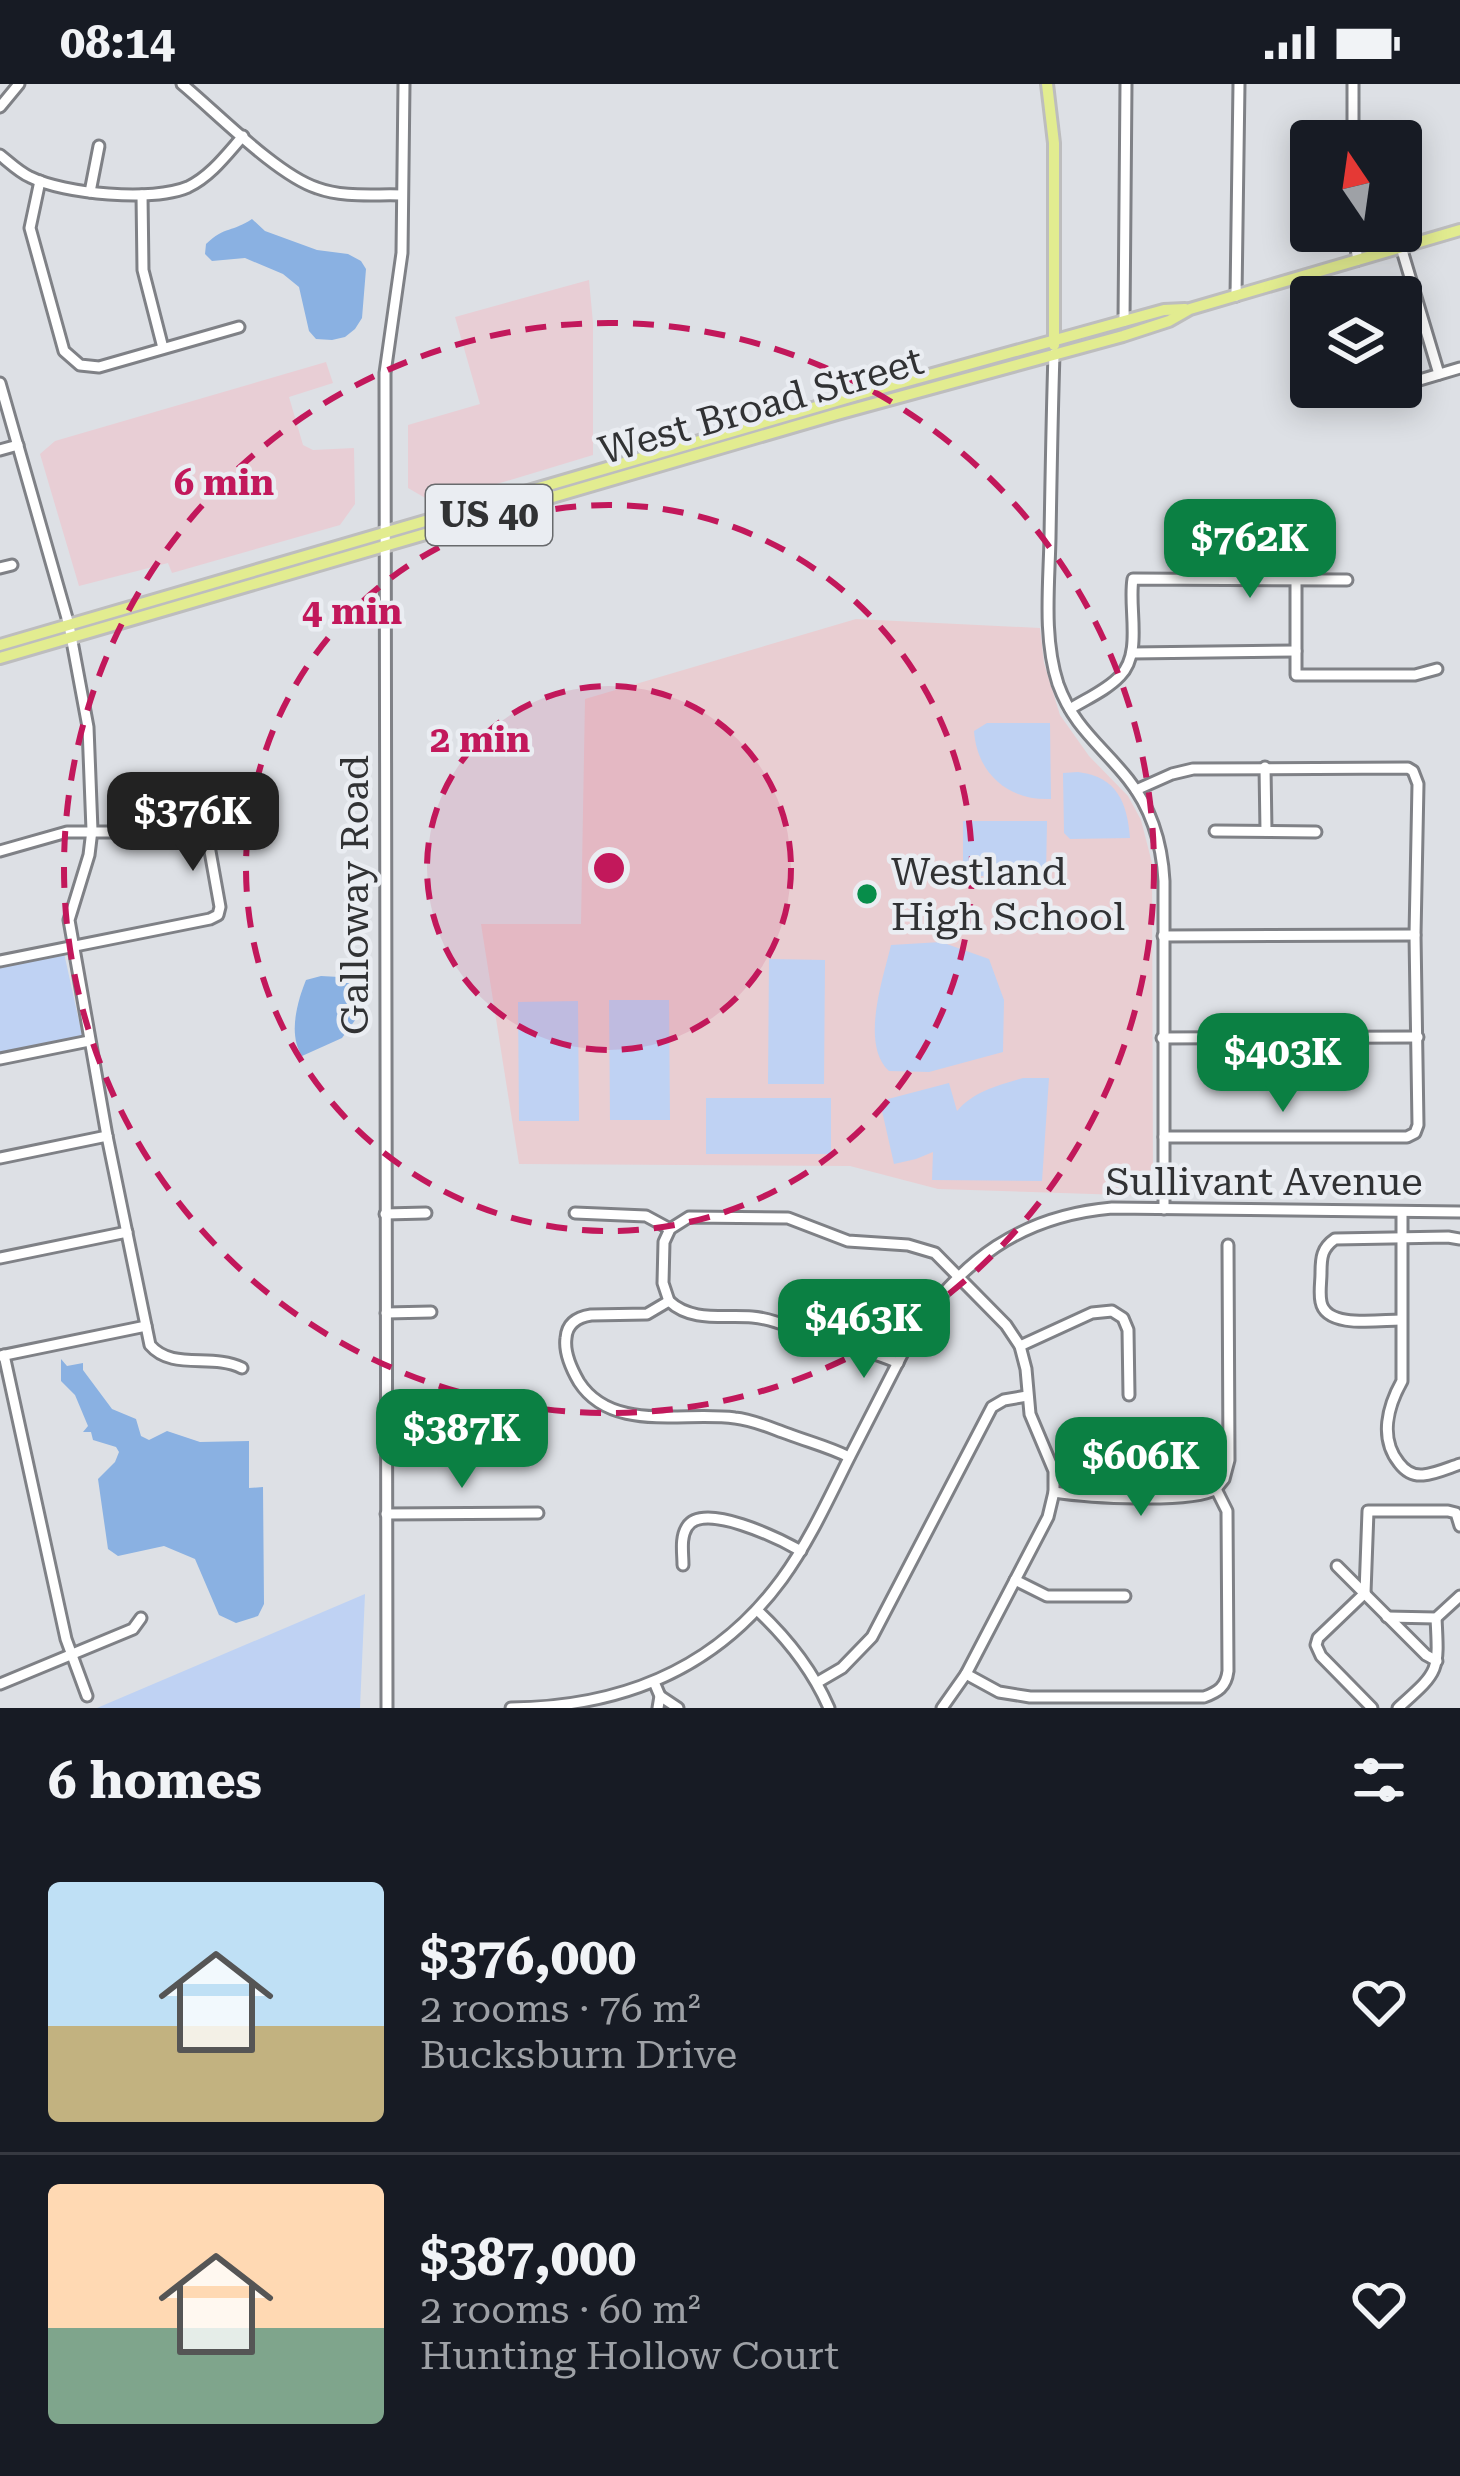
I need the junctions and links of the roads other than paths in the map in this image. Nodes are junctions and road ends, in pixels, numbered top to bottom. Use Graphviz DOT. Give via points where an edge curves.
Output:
graph roads {
  1 [pos="19,84"];
  2 [pos="182,84"];
  3 [pos="404,84"];
  4 [pos="1046,84"];
  5 [pos="1126,84"];
  6 [pos="1239,84"];
  7 [pos="1353,84"];
  8 [pos="0,106"];
  9 [pos="1353,120"];
  10 [pos="243,136"];
  11 [pos="99,146"];
  12 [pos="0,155"];
  13 [pos="40,182"];
  14 [pos="90,192"];
  15 [pos="142,195"];
  16 [pos="403,195"];
  17 [pos="1460,230"];
  18 [pos="1422,241"];
  19 [pos="1357,252"];
  20 [pos="1385,252"];
  21 [pos="1403,252"];
  22 [pos="1358,260"];
  23 [pos="1237,296"];
  24 [pos="1190,309"];
  25 [pos="1124,322"];
  26 [pos="239,326"];
  27 [pos="163,348"];
  28 [pos="1054,348"];
  29 [pos="1460,368"];
  30 [pos="1439,374"];
  31 [pos="1422,379"];
  32 [pos="0,383"];
  33 [pos="18,445"];
  34 [pos="0,450"];
  35 [pos="386,539"];
  36 [pos="1296,579"];
  37 [pos="1347,580"];
  38 [pos="70,631"];
  39 [pos="0,645"];
  40 [pos="1295,651"];
  41 [pos="1132,653"];
  42 [pos="0,658"];
  43 [pos="1437,669"];
  44 [pos="1070,709"];
  45 [pos="1265,767"];
  46 [pos="1136,790"];
  47 [pos="216,810"];
  48 [pos="200,827"];
  49 [pos="92,830"];
  50 [pos="1215,831"];
  51 [pos="1265,831"];
  52 [pos="1316,832"];
  53 [pos="0,851"];
  54 [pos="1415,935"];
  55 [pos="1162,936"];
  56 [pos="71,947"];
  57 [pos="0,961"];
  58 [pos="1418,1037"];
  59 [pos="1162,1038"];
  60 [pos="89,1041"];
  61 [pos="0,1059"];
  62 [pos="107,1136"];
  63 [pos="1164,1137"];
  64 [pos="0,1158"];
  65 [pos="1164,1209"];
  66 [pos="1402,1212"];
  67 [pos="1460,1212"];
  68 [pos="426,1213"];
  69 [pos="575,1213"];
  70 [pos="385,1214"];
  71 [pos="670,1229"];
  72 [pos="127,1232"];
  73 [pos="1401,1238"];
  74 [pos="1460,1240"];
  75 [pos="1228,1245"];
  76 [pos="0,1258"];
  77 [pos="958,1275"];
  78 [pos="669,1301"];
  79 [pos="431,1312"];
  80 [pos="386,1313"];
  81 [pos="1400,1320"];
  82 [pos="146,1326"];
  83 [pos="1020,1346"];
  84 [pos="2,1356"];
  85 [pos="898,1363"];
  86 [pos="242,1368"];
  87 [pos="1130,1395"];
  88 [pos="1027,1396"];
  89 [pos="458,1413"];
  90 [pos="386,1414"];
  91 [pos="849,1457"];
  92 [pos="1460,1464"];
  93 [pos="1216,1490"];
  94 [pos="1054,1492"];
  95 [pos="386,1514"];
  96 [pos="538,1514"];
  97 [pos="1460,1526"];
  98 [pos="800,1551"];
  99 [pos="683,1565"];
  100 [pos="1336,1566"];
  101 [pos="1015,1580"];
  102 [pos="1365,1593"];
  103 [pos="1125,1596"];
  104 [pos="1460,1596"];
  105 [pos="757,1610"];
  106 [pos="1387,1617"];
  107 [pos="141,1618"];
  108 [pos="1436,1618"];
  109 [pos="71,1655"];
  110 [pos="1437,1661"];
  111 [pos="966,1674"];
  112 [pos="653,1682"];
  113 [pos="818,1682"];
  114 [pos="0,1684"];
  115 [pos="87,1696"];
  116 [pos="659,1702"];
  117 [pos="387,1708"];
  118 [pos="511,1708"];
  119 [pos="678,1708"];
  120 [pos="829,1708"];
  121 [pos="942,1708"];
  122 [pos="1372,1708"];
  123 [pos="1398,1708"];
  1 -- 8 [label="street"];
  2 -- 10 [label="street"];
  3 -- 16 [label="street, Galloway Road"];
  4 -- 28 [label="main road" via="1054,143"];
  5 -- 25 [label="street"];
  6 -- 23 [label="street"];
  7 -- 9 [label="street"];
  10 -- 15 [label="street" via="189,186"];
  10 -- 16 [label="street" via="313,187"];
  11 -- 14 [label="street"];
  12 -- 13 [label="street"];
  13 -- 14 [label="street"];
  13 -- 27 [label="street" via="30,228 64,351 84,367 99,367"];
  14 -- 15 [label="street"];
  15 -- 27 [label="street" via="142,270"];
  16 -- 35 [label="street, Galloway Road" via="386,373"];
  17 -- 18 [label="main road, West Broad Street / US 40"];
  19 -- 22 [label="street"];
  20 -- 22 [label="main road, West Broad Street / US 40"];
  21 -- 30 [label="street"];
  22 -- 23 [label="main road, West Broad Street / US 40"];
  23 -- 24 [label="main road, West Broad Street / US 40"];
  24 -- 25 [label="main road, West Broad Street / US 40"];
  24 -- 28 [label="main road, West Broad Street / US 40"];
  25 -- 28 [label="main road, West Broad Street / US 40"];
  26 -- 27 [label="street"];
  28 -- 35 [label="main road, West Broad Street / US 40"];
  28 -- 44 [label="street" via="1049,631"];
  29 -- 30 [label="street"];
  30 -- 31 [label="street"];
  32 -- 33 [label="street"];
  33 -- 34 [label="street"];
  33 -- 38 [label="street"];
  35 -- 38 [label="main road, West Broad Street / US 40"];
  35 -- 70 [label="street, Galloway Road"];
  36 -- 37 [label="street"];
  36 -- 40 [label="street"];
  36 -- 41 [label="street" via="1135,578"];
  38 -- 39 [label="main road, West Broad Street / US 40"];
  38 -- 42 [label="main road, West Broad Street / US 40"];
  38 -- 49 [label="street" via="88,727"];
  40 -- 41 [label="street"];
  40 -- 43 [label="street" via="1297,675"];
  41 -- 44 [label="street" via="1118,680"];
  44 -- 46 [label="street"];
  45 -- 46 [label="street" via="1192,769"];
  45 -- 51 [label="street"];
  45 -- 54 [label="street" via="1413,771"];
  46 -- 55 [label="street" via="1161,850"];
  47 -- 48 [label="street"];
  48 -- 49 [label="street"];
  48 -- 56 [label="street" via="219,912"];
  49 -- 53 [label="street"];
  49 -- 56 [label="street" via="71,907"];
  50 -- 51 [label="street"];
  51 -- 52 [label="street"];
  54 -- 55 [label="street"];
  54 -- 58 [label="street"];
  55 -- 59 [label="street"];
  56 -- 57 [label="street"];
  56 -- 60 [label="street"];
  58 -- 59 [label="street"];
  58 -- 63 [label="street" via="1418,1125 1407,1137"];
  59 -- 63 [label="street"];
  60 -- 61 [label="street"];
  60 -- 62 [label="street"];
  62 -- 64 [label="street"];
  62 -- 72 [label="street"];
  63 -- 65 [label="street"];
  65 -- 66 [label="street, Sullivant Avenue"];
  65 -- 77 [label="street, Sullivant Avenue" via="1093,1210 1039,1223"];
  66 -- 67 [label="street, Sullivant Avenue"];
  66 -- 73 [label="street"];
  68 -- 70 [label="street"];
  69 -- 71 [label="street" via="646,1216"];
  70 -- 80 [label="street, Galloway Road"];
  71 -- 77 [label="street" via="702,1216 788,1218 848,1241 922,1247"];
  71 -- 78 [label="street" via="663,1266"];
  72 -- 76 [label="street"];
  72 -- 82 [label="street"];
  73 -- 74 [label="street"];
  73 -- 81 [label="street"];
  73 -- 81 [label="street" via="1335,1239 1321,1265 1322,1308 1331,1316"];
  75 -- 93 [label="street" via="1229,1460"];
  77 -- 83 [label="street"];
  77 -- 85 [label="street, Sullivant Avenue"];
  78 -- 85 [label="street" via="694,1315 782,1323"];
  78 -- 91 [label="street" via="647,1313 577,1319 566,1336 583,1388 608,1408 740,1418"];
  79 -- 80 [label="street"];
  80 -- 90 [label="street, Galloway Road"];
  81 -- 92 [label="street" via="1402,1381 1391,1401 1388,1445 1417,1475"];
  82 -- 84 [label="street"];
  82 -- 86 [label="street" via="150,1346 167,1359"];
  83 -- 87 [label="street" via="1112,1311 1128,1330"];
  83 -- 88 [label="street"];
  84 -- 109 [label="street"];
  85 -- 91 [label="street, Sullivant Avenue"];
  88 -- 94 [label="street" via="1052,1461"];
  88 -- 113 [label="street" via="992,1408 872,1636"];
  89 -- 90 [label="street"];
  90 -- 95 [label="street, Galloway Road"];
  91 -- 98 [label="street, Sullivant Avenue"];
  93 -- 94 [label="street" via="1197,1497"];
  93 -- 111 [label="street" via="1227,1511 1228,1671 1216,1693 1030,1697"];
  94 -- 101 [label="street"];
  95 -- 96 [label="street"];
  95 -- 117 [label="street, Galloway Road"];
  97 -- 102 [label="street" via="1448,1510 1368,1511"];
  98 -- 99 [label="street" via="701,1517 684,1532"];
  98 -- 105 [label="street, Sullivant Avenue"];
  100 -- 102 [label="street"];
  101 -- 103 [label="street" via="1047,1596"];
  101 -- 111 [label="street"];
  102 -- 106 [label="street"];
  102 -- 122 [label="street" via="1316,1645"];
  104 -- 108 [label="street"];
  105 -- 112 [label="street, Sullivant Avenue" via="708,1652"];
  105 -- 113 [label="street"];
  106 -- 108 [label="street"];
  106 -- 110 [label="street"];
  107 -- 109 [label="street"];
  108 -- 110 [label="street"];
  109 -- 114 [label="street"];
  109 -- 115 [label="street"];
  110 -- 123 [label="street" via="1433,1676"];
  111 -- 121 [label="street"];
  112 -- 116 [label="street"];
  112 -- 118 [label="street, Sullivant Avenue" via="584,1703"];
  113 -- 120 [label="street"];
  116 -- 119 [label="street"];
}
